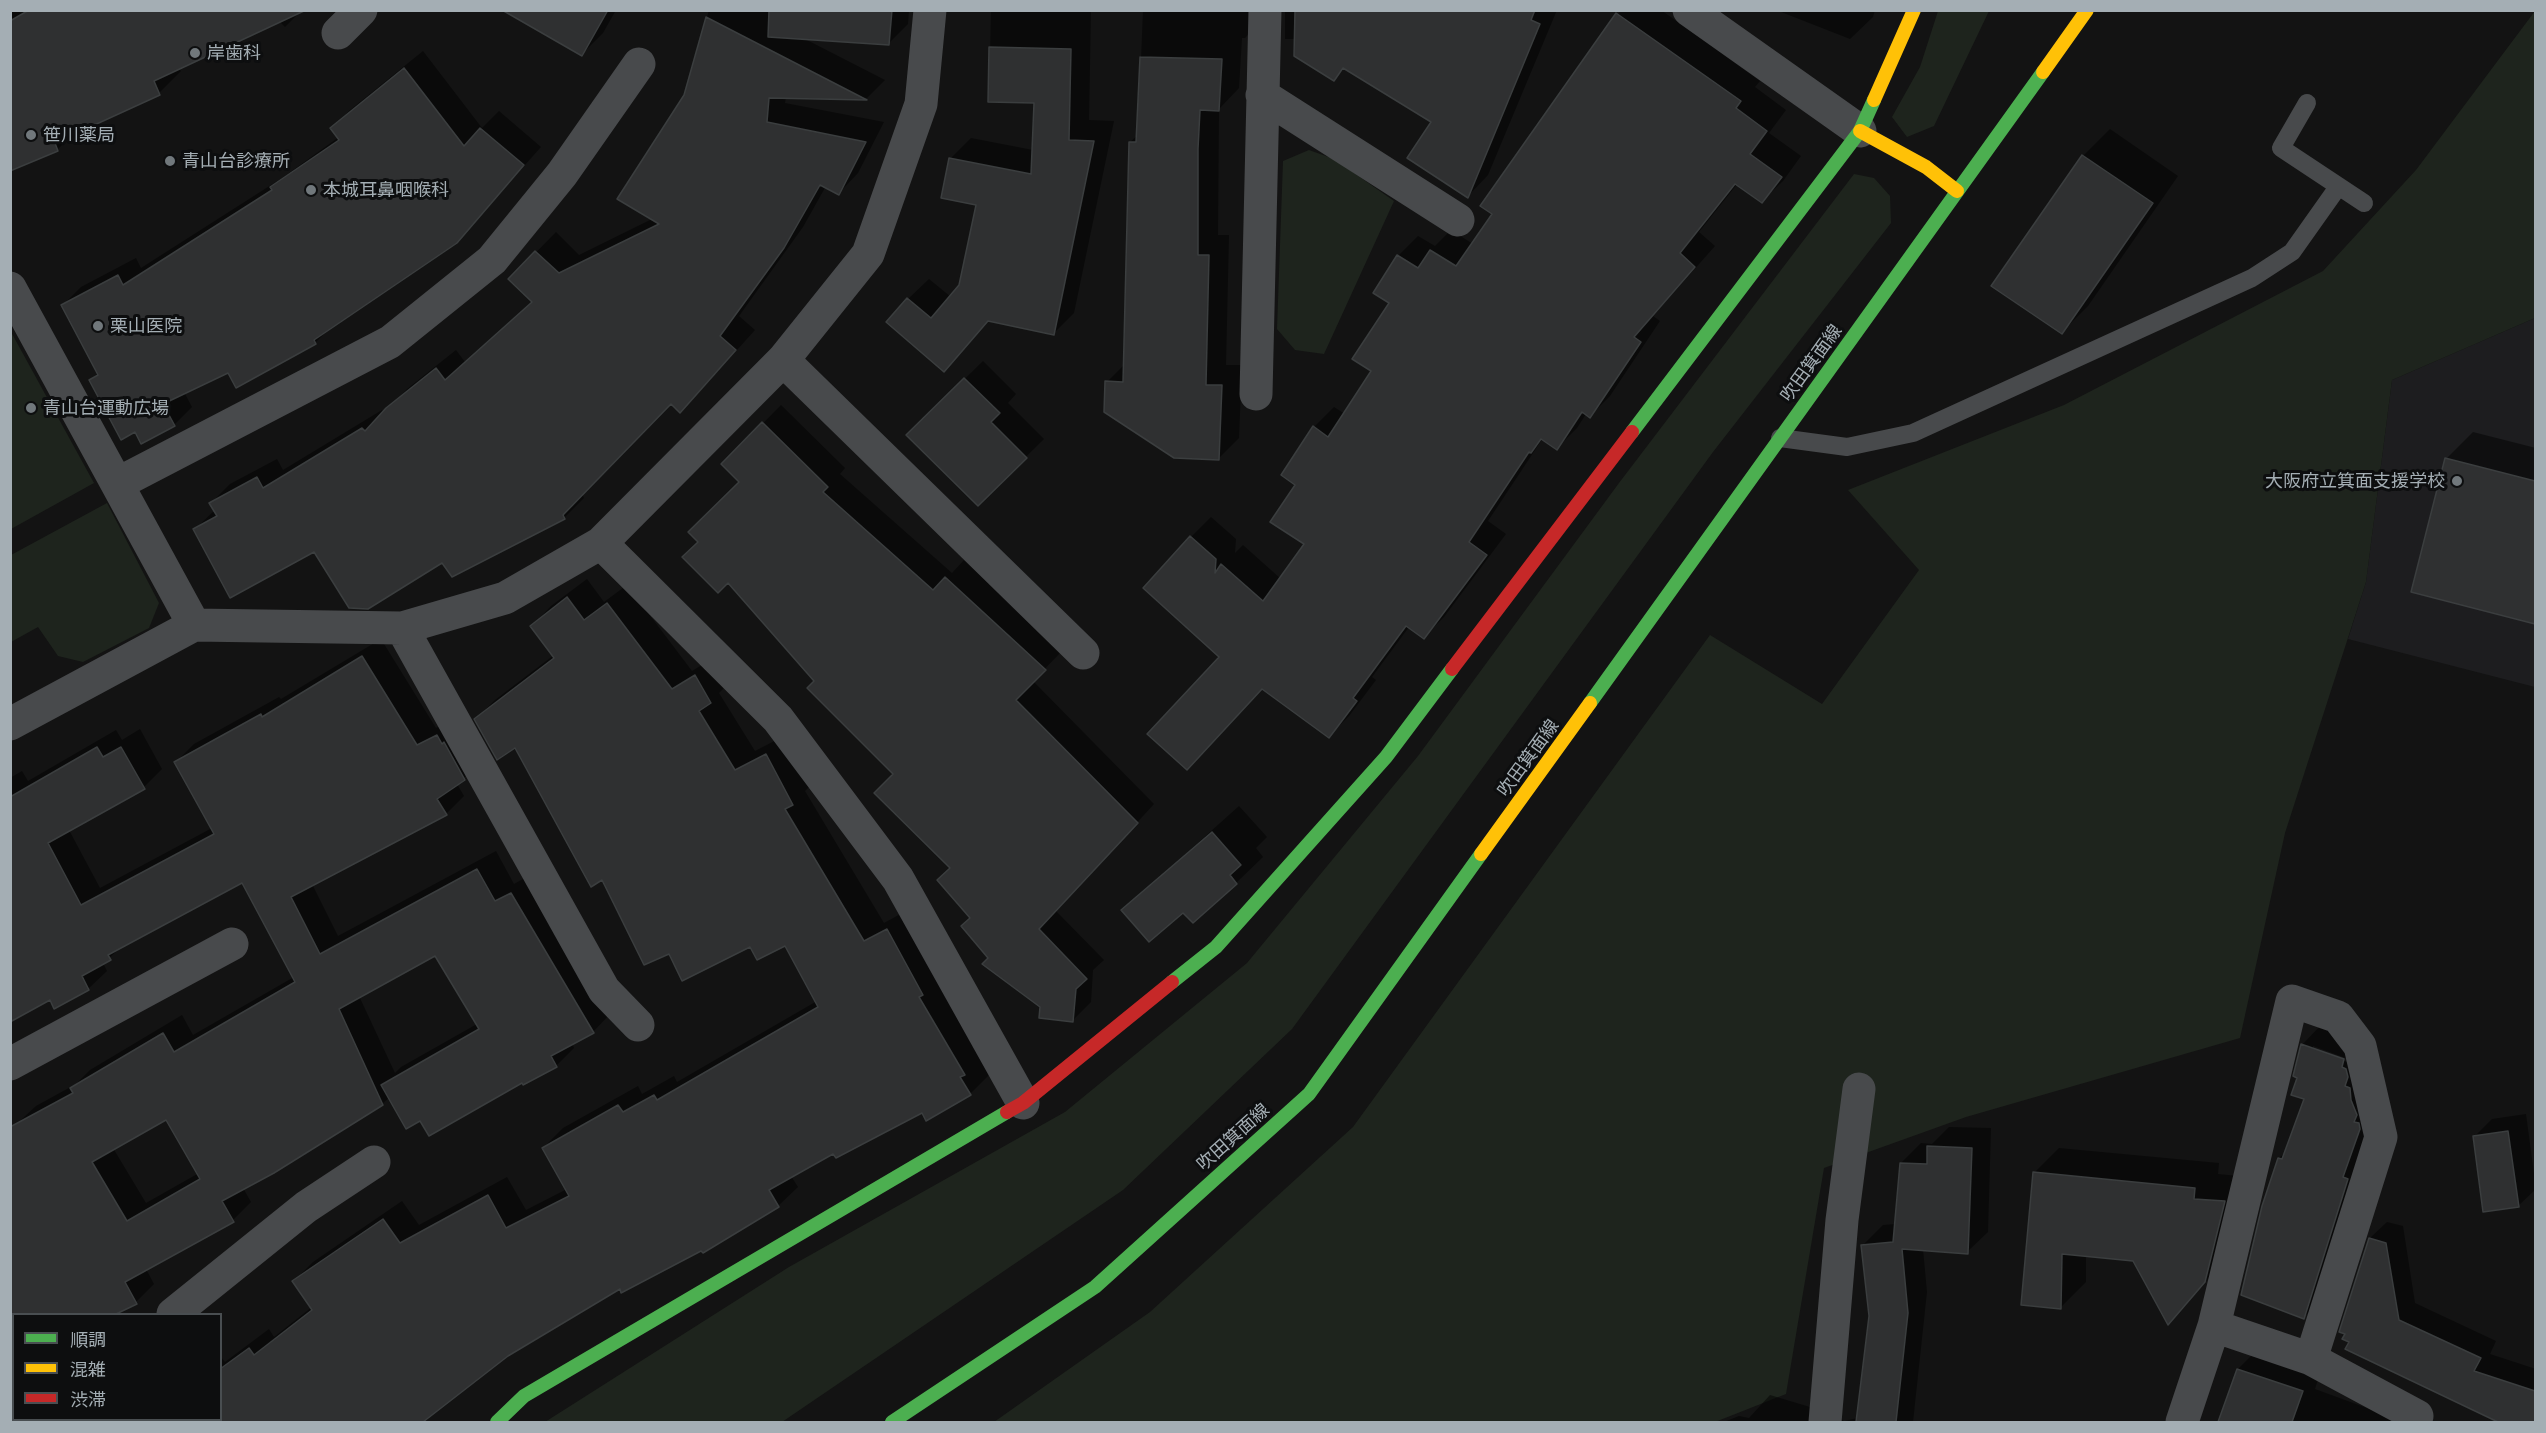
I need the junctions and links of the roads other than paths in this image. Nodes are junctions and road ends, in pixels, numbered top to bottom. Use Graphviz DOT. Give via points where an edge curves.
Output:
graph roads {
  1 [pos="361,10"];
  2 [pos="930,10"];
  3 [pos="1265,10"];
  4 [pos="1689,10"];
  5 [pos="1914,10"];
  6 [pos="2087,10"];
  7 [pos="338,33"];
  8 [pos="639,64"];
  9 [pos="1262,95"];
  10 [pos="2307,103"];
  11 [pos="1860,132"];
  12 [pos="2338,187"];
  13 [pos="1957,191"];
  14 [pos="2364,203"];
  15 [pos="1458,220"];
  16 [pos="10,288"];
  17 [pos="783,360"];
  18 [pos="1256,394"];
  19 [pos="1780,438"];
  20 [pos="117,484"];
  21 [pos="601,543"];
  22 [pos="194,625"];
  23 [pos="402,628"];
  24 [pos="1083,652"];
  25 [pos="10,724"];
  26 [pos="232,944"];
  27 [pos="638,1025"];
  28 [pos="10,1064"];
  29 [pos="1859,1089"];
  30 [pos="1023,1103"];
  31 [pos="374,1162"];
  32 [pos="174,1313"];
  33 [pos="2214,1326"];
  34 [pos="2311,1359"];
  35 [pos="497,1422"];
  36 [pos="892,1422"];
  37 [pos="1825,1422"];
  38 [pos="2182,1422"];
  39 [pos="2415,1422"];
  1 -- 7 [label="street"];
  2 -- 17 [label="street" via="921,104 868,254"];
  3 -- 9 [label="street"];
  4 -- 11 [label="street"];
  5 -- 11 [label="street"];
  6 -- 13 [label="street, 吹田箕面線"];
  8 -- 20 [label="street" via="562,174 492,260 390,342"];
  9 -- 15 [label="street"];
  9 -- 18 [label="street"];
  10 -- 12 [label="lane" via="2281,148"];
  11 -- 13 [label="street" via="1926,167"];
  11 -- 30 [label="street" via="1386,757 1216,947"];
  12 -- 14 [label="lane"];
  12 -- 19 [label="lane" via="2292,252 2252,278 1913,433 1847,447"];
  13 -- 19 [label="street, 吹田箕面線"];
  16 -- 20 [label="street"];
  17 -- 21 [label="street"];
  17 -- 24 [label="street"];
  19 -- 36 [label="street, 吹田箕面線" via="1309,1094 1095,1287"];
  20 -- 22 [label="street"];
  21 -- 23 [label="street" via="505,598"];
  21 -- 30 [label="street" via="786,728 898,879"];
  22 -- 23 [label="street"];
  22 -- 25 [label="street"];
  23 -- 27 [label="street" via="604,990"];
  26 -- 28 [label="street"];
  29 -- 37 [label="street" via="1842,1220"];
  30 -- 35 [label="street" via="524,1396"];
  31 -- 32 [label="street" via="306,1207"];
  33 -- 34 [label="street"];
  33 -- 34 [label="street" via="2292,1001 2338,1017 2360,1046 2381,1137"];
  33 -- 38 [label="street"];
  34 -- 39 [label="street" via="2417,1416"];
}
